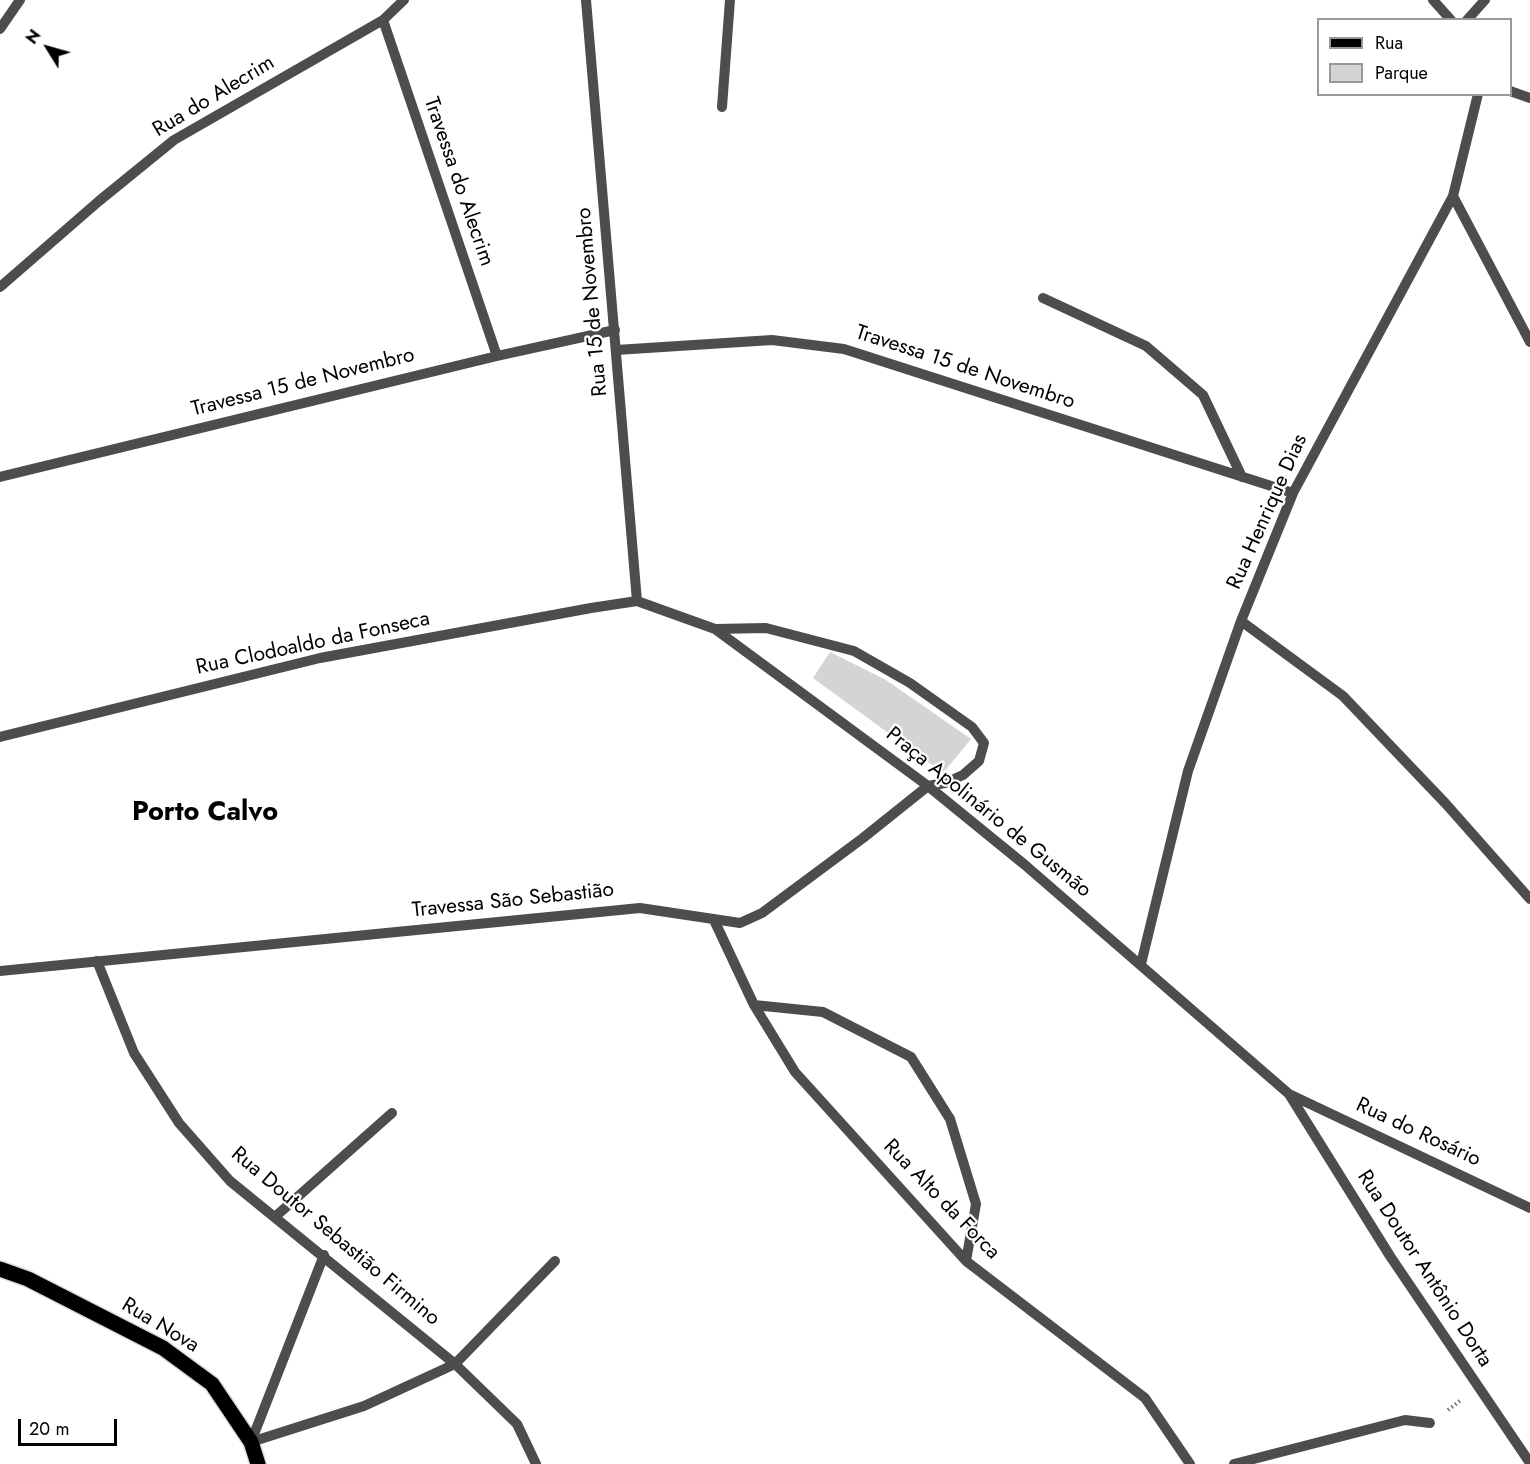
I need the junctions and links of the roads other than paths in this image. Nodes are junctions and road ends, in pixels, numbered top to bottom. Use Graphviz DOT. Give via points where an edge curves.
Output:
graph roads {
  1 [pos="20,0"];
  2 [pos="404,0"];
  3 [pos="586,0"];
  4 [pos="730,0"];
  5 [pos="1433,0"];
  6 [pos="1485,0"];
  7 [pos="1449,18"];
  8 [pos="1469,18"];
  9 [pos="383,20"];
  10 [pos="0,29"];
  11 [pos="1512,92"];
  12 [pos="1478,96"];
  13 [pos="1530,98"];
  14 [pos="722,107"];
  15 [pos="1453,196"];
  16 [pos="0,287"];
  17 [pos="1043,298"];
  18 [pos="615,330"];
  19 [pos="1530,342"];
  20 [pos="616,350"];
  21 [pos="497,356"];
  22 [pos="0,477"];
  23 [pos="1242,477"];
  24 [pos="1293,493"];
  25 [pos="638,601"];
  26 [pos="1241,621"];
  27 [pos="715,629"];
  28 [pos="0,737"];
  29 [pos="928,786"];
  30 [pos="1530,899"];
  31 [pos="714,920"];
  32 [pos="97,961"];
  33 [pos="1141,964"];
  34 [pos="0,971"];
  35 [pos="754,1005"];
  36 [pos="1289,1094"];
  37 [pos="392,1113"];
  38 [pos="1530,1209"];
  39 [pos="276,1216"];
  40 [pos="324,1255"];
  41 [pos="555,1261"];
  42 [pos="966,1261"];
  43 [pos="0,1269"];
  44 [pos="455,1364"];
  45 [pos="1430,1423"];
  46 [pos="251,1442"];
  47 [pos="1530,1463"];
  48 [pos="258,1464"];
  49 [pos="536,1464"];
  50 [pos="1190,1464"];
  51 [pos="1234,1464"];
  1 -- 10 [label="street"];
  2 -- 9 [label="street, Rua do Alecrim"];
  3 -- 18 [label="street, Rua 15 de Novembro"];
  4 -- 14 [label="street"];
  5 -- 7 [label="street"];
  6 -- 8 [label="street"];
  9 -- 16 [label="street, Rua do Alecrim" via="174,140"];
  9 -- 21 [label="street, Travessa do Alecrim"];
  11 -- 13 [label="street"];
  12 -- 15 [label="street, Rua Henrique Dias"];
  15 -- 19 [label="street"];
  15 -- 24 [label="street, Rua Henrique Dias"];
  17 -- 23 [label="street" via="1146,346 1203,395"];
  18 -- 20 [label="street, Rua 15 de Novembro"];
  18 -- 21 [label="street, Travessa 15 de Novembro"];
  20 -- 23 [label="street, Travessa 15 de Novembro" via="772,340 844,350"];
  20 -- 25 [label="street, Rua 15 de Novembro"];
  21 -- 22 [label="street, Travessa 15 de Novembro"];
  23 -- 24 [label="street, Travessa 15 de Novembro"];
  24 -- 26 [label="street, Rua Henrique Dias"];
  25 -- 27 [label="street, Praça Apolinário de Gusmão"];
  25 -- 28 [label="street, Rua Clodoaldo da Fonseca" via="320,658"];
  26 -- 30 [label="street" via="1343,696"];
  26 -- 33 [label="street, Rua Henrique Dias" via="1188,771"];
  27 -- 29 [label="street, Praça Apolinário de Gusmão"];
  27 -- 29 [label="street, Travessa São Sebastião" via="766,628 854,651 910,683 972,727 984,743 979,761 963,775"];
  29 -- 31 [label="street, Travessa São Sebastião" via="762,913 741,923"];
  29 -- 33 [label="street, Praça Apolinário de Gusmão"];
  31 -- 32 [label="street, Travessa São Sebastião" via="640,908"];
  31 -- 35 [label="street, Rua Alto da Forca"];
  32 -- 34 [label="street, Travessa São Sebastião"];
  32 -- 39 [label="street, Rua Doutor Sebastião Firmino" via="134,1053 180,1123 230,1180"];
  33 -- 36 [label="street, Praça Apolinário de Gusmão"];
  35 -- 42 [label="street, Rua Alto da Forca" via="795,1072"];
  35 -- 42 [label="street" via="823,1012 911,1057 950,1119 976,1204"];
  36 -- 38 [label="street, Rua do Rosário"];
  36 -- 47 [label="street, Rua Doutor Antônio Dorta" via="1390,1256"];
  37 -- 39 [label="street"];
  39 -- 40 [label="street, Rua Doutor Sebastião Firmino"];
  40 -- 44 [label="street, Rua Doutor Sebastião Firmino"];
  40 -- 46 [label="street"];
  41 -- 44 [label="street"];
  42 -- 50 [label="street, Rua Alto da Forca" via="1145,1398"];
  43 -- 46 [label="main road, Rua Nova" via="28,1279 163,1348 212,1384"];
  44 -- 46 [label="street" via="364,1406"];
  44 -- 49 [label="street, Rua Doutor Sebastião Firmino" via="517,1424"];
  45 -- 51 [label="street" via="1405,1420"];
  46 -- 48 [label="main road, Rua Nova"];
}
